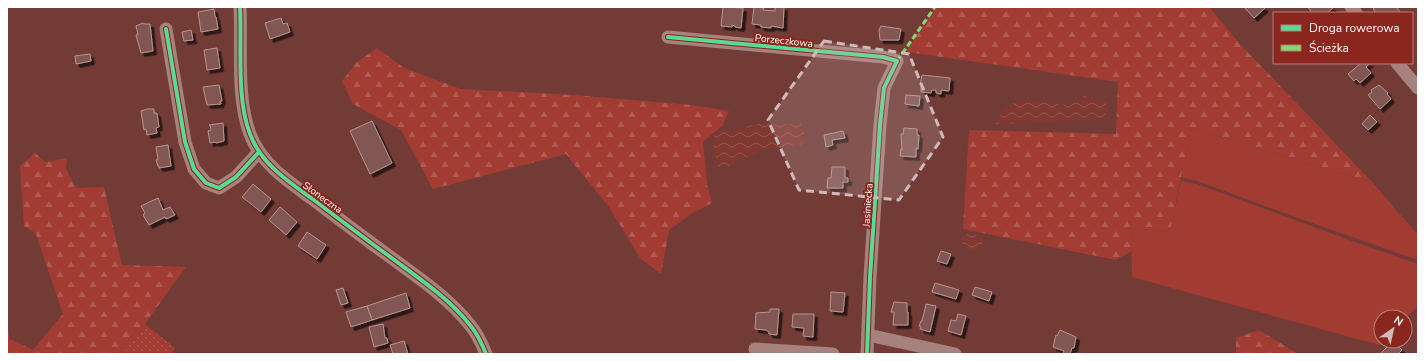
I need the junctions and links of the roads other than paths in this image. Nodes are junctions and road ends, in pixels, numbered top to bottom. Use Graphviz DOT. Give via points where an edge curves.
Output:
graph roads {
  1 [pos="240,7"];
  2 [pos="166,29"];
  3 [pos="668,37"];
  4 [pos="897,61"];
  5 [pos="1398,64"];
  6 [pos="1418,88"];
  7 [pos="259,152"];
  8 [pos="868,335"];
  9 [pos="755,349"];
  10 [pos="486,354"];
  11 [pos="833,354"];
  12 [pos="867,354"];
  13 [pos="955,354"];
  1 -- 7 [label="street, Słoneczna" via="244,115 249,133"];
  2 -- 7 [label="street" via="185,142 194,168 206,183 218,188 236,177"];
  3 -- 4 [label="street, Porzeczkowa" via="883,57"];
  4 -- 8 [label="street, Jasiniecka" via="884,88 880,124"];
  5 -- 6 [label="street"];
  7 -- 10 [label="street, Słoneczna" via="287,180 447,300 470,325"];
  8 -- 12 [label="street, Jasiniecka"];
  8 -- 13 [label="street"];
  9 -- 11 [label="street"];
}
